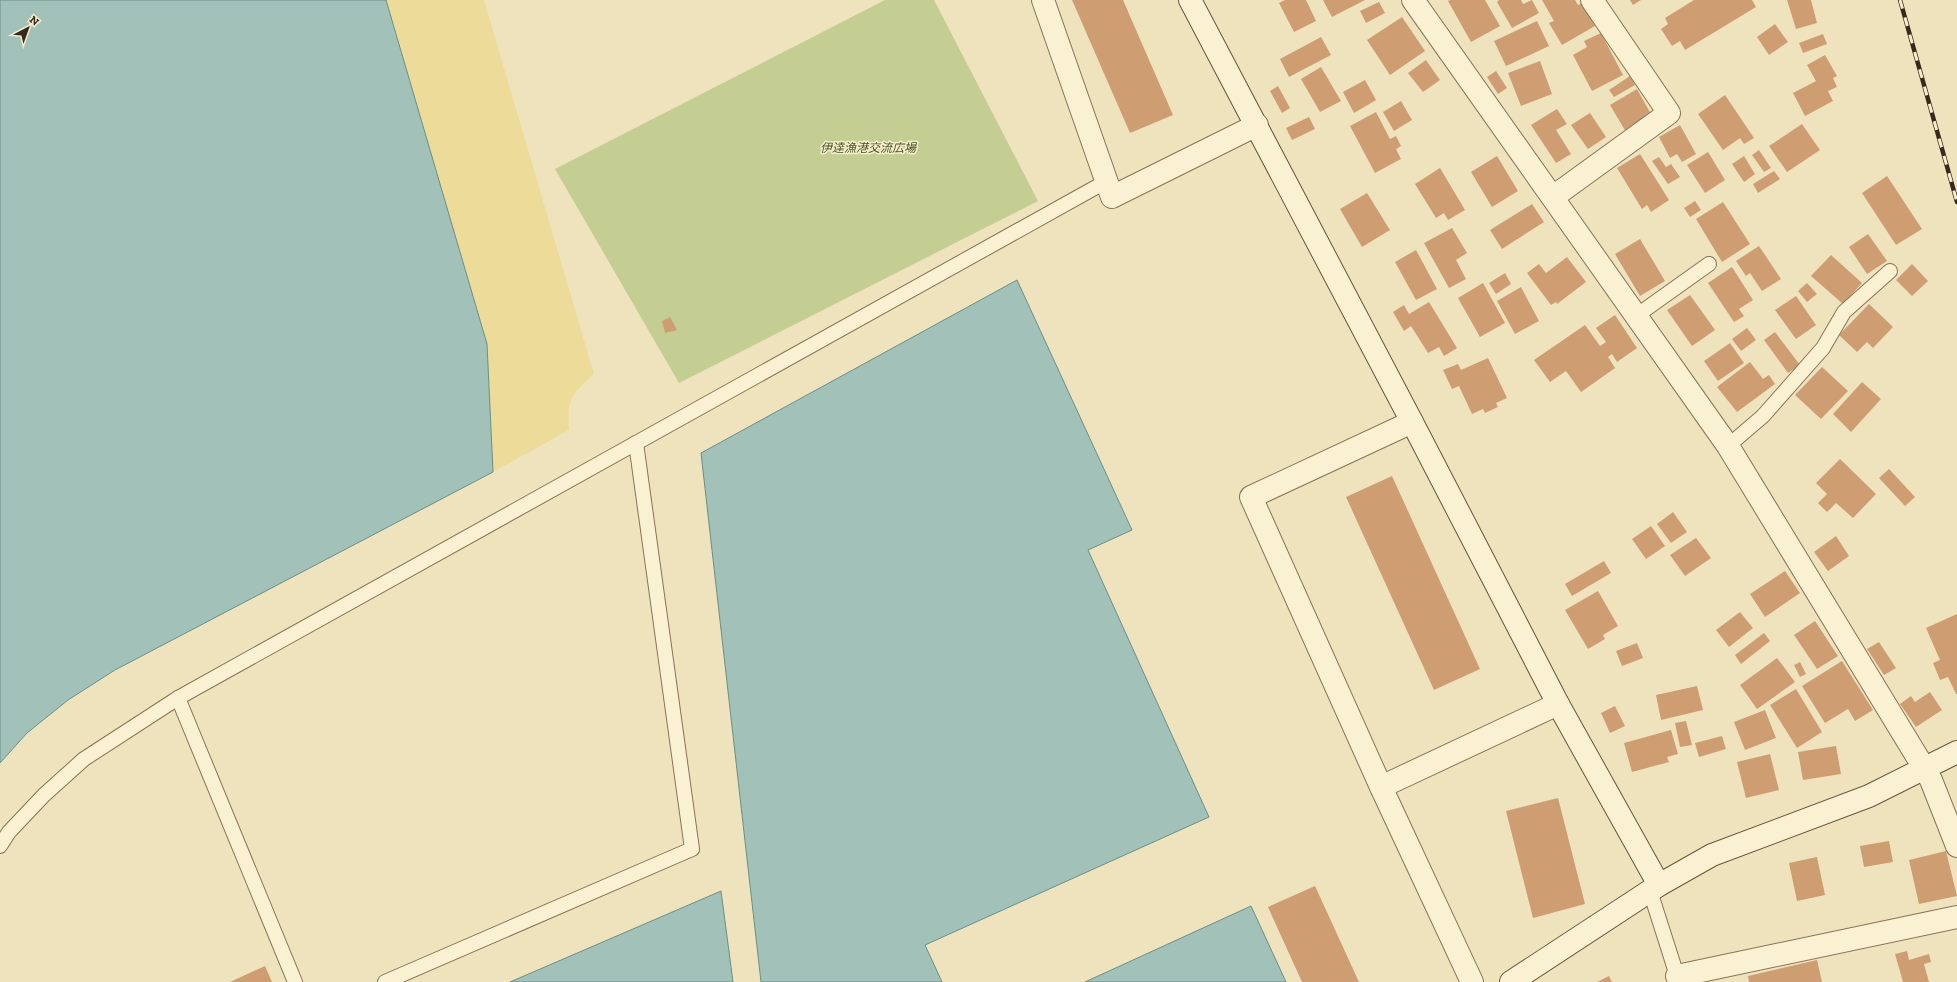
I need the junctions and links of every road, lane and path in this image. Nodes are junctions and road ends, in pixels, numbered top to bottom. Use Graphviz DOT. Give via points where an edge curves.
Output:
graph roads {
  1 [pos="1043,0"];
  2 [pos="1190,0"];
  3 [pos="1413,0"];
  4 [pos="1592,0"];
  5 [pos="1257,125"];
  6 [pos="1107,181"];
  7 [pos="1553,197"];
  8 [pos="1708,264"];
  9 [pos="1890,271"];
  10 [pos="1636,316"];
  11 [pos="1412,422"];
  12 [pos="636,443"];
  13 [pos="1728,446"];
  14 [pos="178,698"];
  15 [pos="1558,704"];
  16 [pos="1957,752"];
  17 [pos="1924,768"];
  18 [pos="1381,787"];
  19 [pos="0,846"];
  20 [pos="1957,846"];
  21 [pos="1654,888"];
  22 [pos="1957,917"];
  23 [pos="1678,979"];
  24 [pos="295,982"];
  25 [pos="385,982"];
  26 [pos="1472,982"];
  27 [pos="1511,982"];
  1 -- 6 [label="street"];
  2 -- 5 [label="street"];
  3 -- 7 [label="street"];
  4 -- 7 [label="street" via="1669,113"];
  5 -- 6 [label="street" via="1112,197"];
  5 -- 11 [label="street"];
  6 -- 12 [label="lane"];
  7 -- 10 [label="street"];
  8 -- 10 [label="lane"];
  9 -- 13 [label="lane" via="1844,312 1823,348 1763,416"];
  10 -- 13 [label="street"];
  11 -- 15 [label="street"];
  11 -- 18 [label="street" via="1251,497"];
  12 -- 14 [label="lane"];
  12 -- 25 [label="lane" via="692,849"];
  13 -- 17 [label="street"];
  14 -- 19 [label="lane" via="84,759 44,795 9,832"];
  14 -- 24 [label="lane"];
  15 -- 18 [label="street"];
  15 -- 21 [label="street"];
  16 -- 17 [label="street"];
  17 -- 20 [label="street"];
  17 -- 21 [label="street" via="1869,796 1712,854"];
  18 -- 26 [label="street"];
  21 -- 23 [label="lane"];
  21 -- 27 [label="street"];
  22 -- 23 [label="street"];
}
